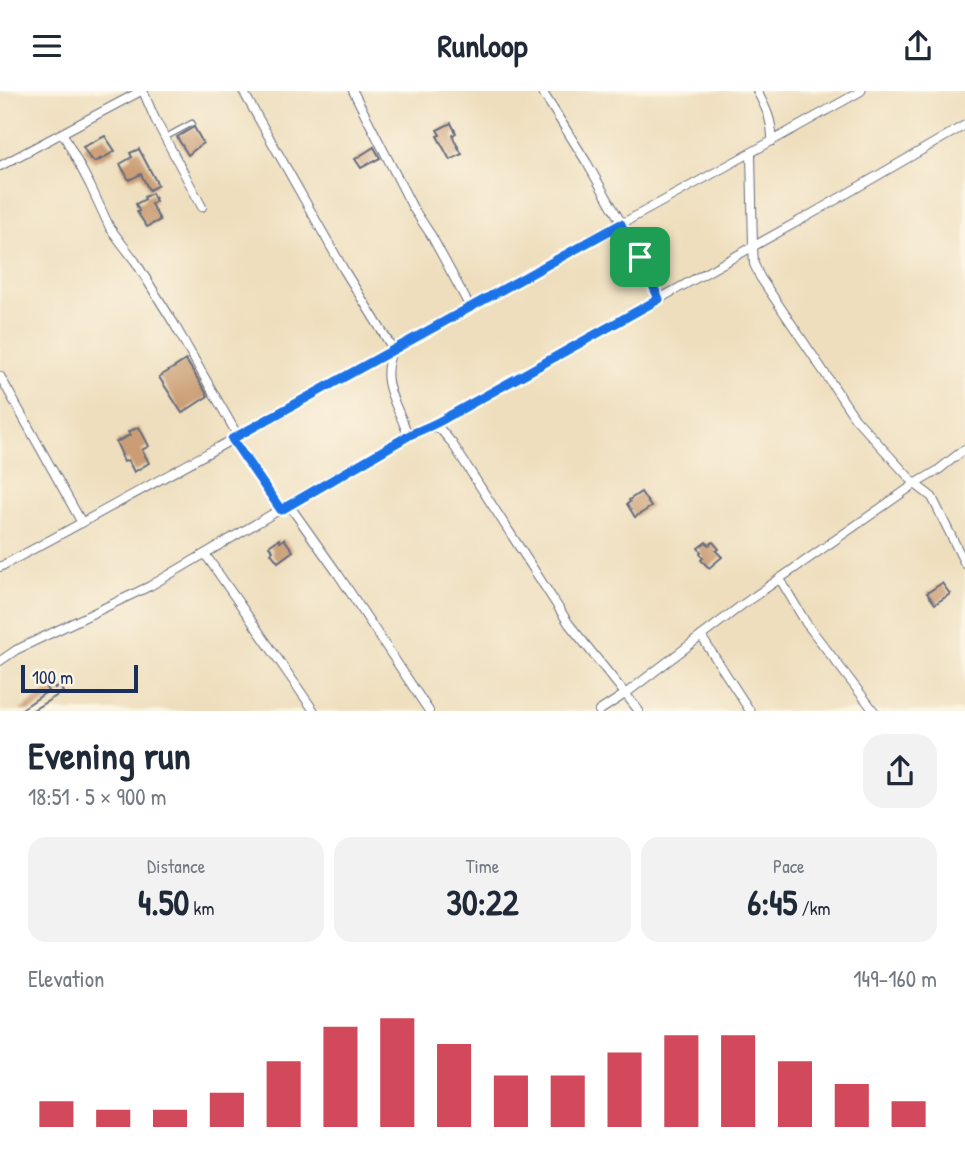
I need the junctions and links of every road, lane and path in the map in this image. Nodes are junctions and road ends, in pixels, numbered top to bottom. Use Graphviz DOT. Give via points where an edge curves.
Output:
graph roads {
  1 [pos="142,91"];
  2 [pos="243,91"];
  3 [pos="353,91"];
  4 [pos="542,91"];
  5 [pos="757,91"];
  6 [pos="860,91"];
  7 [pos="192,123"];
  8 [pos="965,125"];
  9 [pos="63,134"];
  10 [pos="165,138"];
  11 [pos="772,141"];
  12 [pos="751,153"];
  13 [pos="0,166"];
  14 [pos="202,207"];
  15 [pos="621,224"];
  16 [pos="753,247"];
  17 [pos="659,299"];
  18 [pos="470,307"];
  19 [pos="393,349"];
  20 [pos="0,376"];
  21 [pos="433,426"];
  22 [pos="408,436"];
  23 [pos="235,438"];
  24 [pos="965,449"];
  25 [pos="915,484"];
  26 [pos="285,508"];
  27 [pos="82,523"];
  28 [pos="205,554"];
  29 [pos="965,564"];
  30 [pos="0,567"];
  31 [pos="780,579"];
  32 [pos="701,636"];
  33 [pos="0,661"];
  34 [pos="625,694"];
  35 [pos="314,711"];
  36 [pos="429,711"];
  37 [pos="599,711"];
  38 [pos="639,711"];
  39 [pos="750,711"];
  40 [pos="874,711"];
  1 -- 9 [label="street"];
  1 -- 10 [label="street"];
  2 -- 19 [label="street"];
  3 -- 18 [label="street"];
  4 -- 15 [label="street"];
  5 -- 11 [label="street" via="773,127"];
  6 -- 11 [label="street"];
  7 -- 10 [label="lane"];
  8 -- 16 [label="street"];
  9 -- 13 [label="street"];
  9 -- 23 [label="street" via="110,228 173,322"];
  10 -- 14 [label="street"];
  11 -- 12 [label="street"];
  12 -- 15 [label="street"];
  12 -- 16 [label="street"];
  15 -- 17 [label="street"];
  15 -- 18 [label="street"];
  16 -- 17 [label="street"];
  16 -- 25 [label="street" via="760,277 855,418"];
  17 -- 21 [label="street"];
  18 -- 19 [label="street"];
  19 -- 22 [label="street" via="387,363 388,382"];
  19 -- 23 [label="street"];
  20 -- 27 [label="street"];
  21 -- 22 [label="street"];
  21 -- 34 [label="street" via="452,443 569,624"];
  22 -- 26 [label="street"];
  23 -- 26 [label="street"];
  23 -- 27 [label="street"];
  24 -- 25 [label="street"];
  25 -- 29 [label="street" via="932,497"];
  25 -- 31 [label="street"];
  26 -- 28 [label="street"];
  26 -- 36 [label="street" via="338,574"];
  27 -- 30 [label="street"];
  28 -- 33 [label="street"];
  28 -- 35 [label="street"];
  31 -- 32 [label="street"];
  31 -- 40 [label="street" via="806,623"];
  32 -- 34 [label="street"];
  32 -- 39 [label="street"];
  34 -- 37 [label="street"];
  34 -- 38 [label="street"];
}
